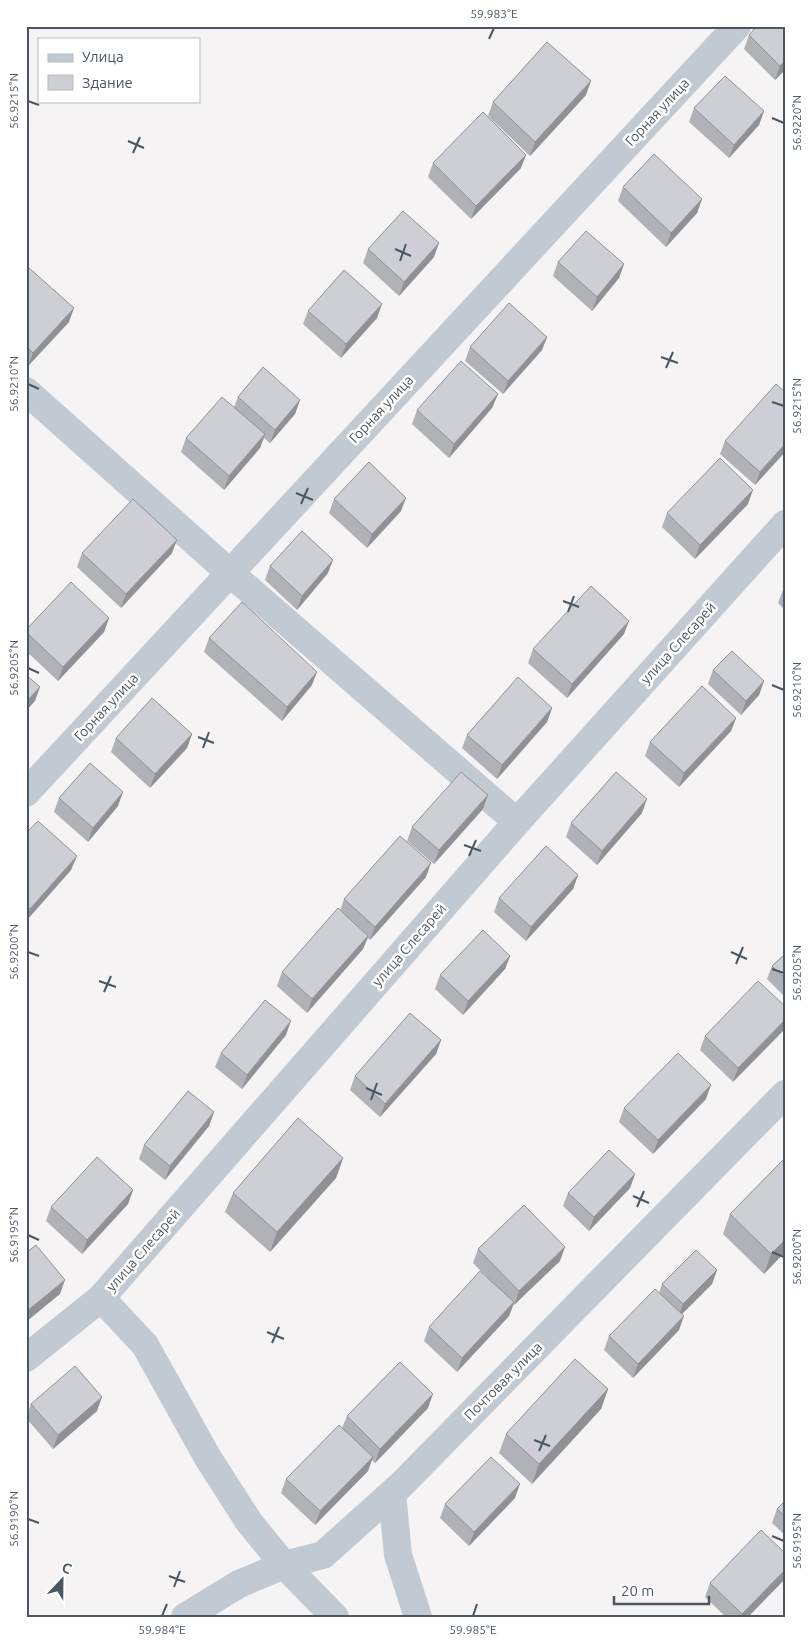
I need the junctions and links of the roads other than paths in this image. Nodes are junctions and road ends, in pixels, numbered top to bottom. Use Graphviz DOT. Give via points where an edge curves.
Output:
graph roads {
  1 [pos="736,26"];
  2 [pos="26,391"];
  3 [pos="785,524"];
  4 [pos="230,573"];
  5 [pos="26,793"];
  6 [pos="517,822"];
  7 [pos="785,1094"];
  8 [pos="101,1298"];
  9 [pos="26,1358"];
  10 [pos="392,1493"];
  11 [pos="284,1565"];
  12 [pos="185,1617"];
  13 [pos="335,1617"];
  14 [pos="418,1617"];
  1 -- 4 [label="street, Горная улица"];
  2 -- 4 [label="street"];
  3 -- 6 [label="street, улица Слесарей"];
  4 -- 5 [label="street, Горная улица"];
  4 -- 6 [label="street"];
  6 -- 8 [label="street, улица Слесарей"];
  7 -- 10 [label="street, Почтовая улица"];
  8 -- 9 [label="street, улица Слесарей"];
  8 -- 11 [label="street" via="145,1345 208,1458 249,1522"];
  10 -- 11 [label="street, Почтовая улица" via="323,1555"];
  10 -- 14 [label="street" via="398,1555"];
  11 -- 12 [label="street, Почтовая улица" via="239,1584"];
  11 -- 13 [label="street"];
}
